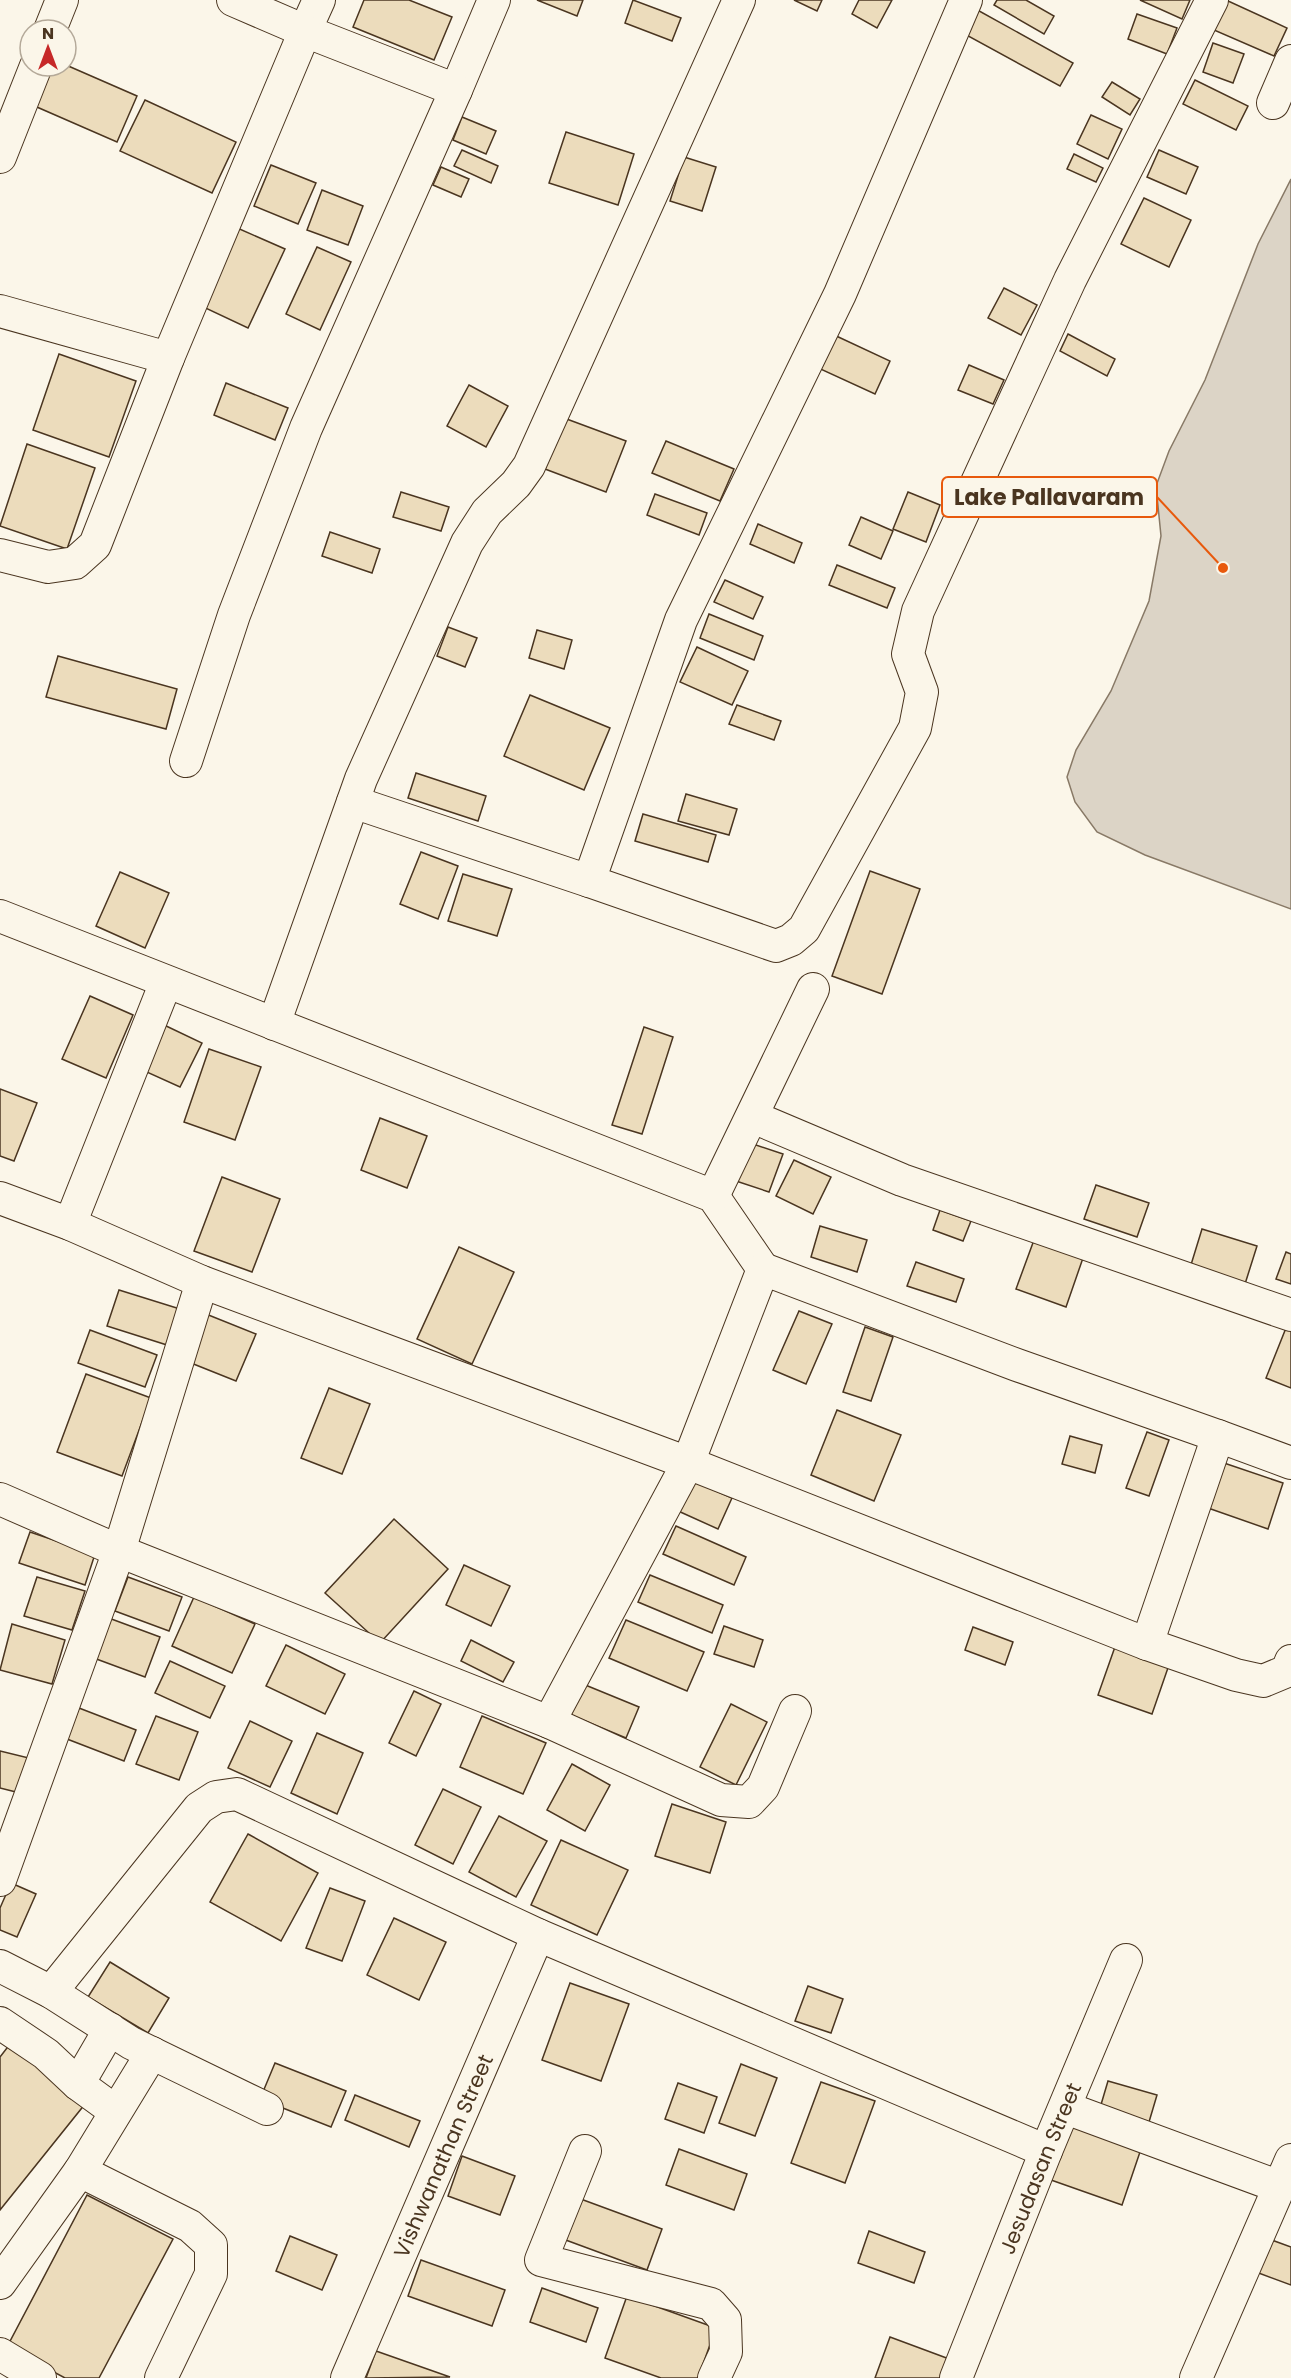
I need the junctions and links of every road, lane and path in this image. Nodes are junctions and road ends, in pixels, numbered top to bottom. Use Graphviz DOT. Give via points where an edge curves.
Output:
graph roads {
  1 [pos="62,0"];
  2 [pos="232,0"];
  3 [pos="320,0"];
  4 [pos="494,0"];
  5 [pos="740,0"];
  6 [pos="966,0"];
  7 [pos="1212,0"];
  8 [pos="55,18"];
  9 [pos="305,31"];
  10 [pos="1291,61"];
  11 [pos="31,78"];
  12 [pos="456,90"];
  13 [pos="1273,103"];
  14 [pos="0,157"];
  15 [pos="0,311"];
  16 [pos="168,358"];
  17 [pos="0,555"];
  18 [pos="186,761"];
  19 [pos="352,802"];
  20 [pos="589,881"];
  21 [pos="0,916"];
  22 [pos="166,982"];
  23 [pos="813,989"];
  24 [pos="274,1024"];
  25 [pos="753,1117"];
  26 [pos="713,1196"];
  27 [pos="0,1198"];
  28 [pos="70,1224"];
  29 [pos="763,1269"];
  30 [pos="202,1282"];
  31 [pos="1291,1315"];
  32 [pos="1218,1436"];
  33 [pos="688,1462"];
  34 [pos="1291,1463"];
  35 [pos="0,1499"];
  36 [pos="119,1551"];
  37 [pos="1147,1644"];
  38 [pos="1291,1661"];
  39 [pos="795,1711"];
  40 [pos="549,1722"];
  41 [pos="0,1880"];
  42 [pos="538,1935"];
  43 [pos="1126,1960"];
  44 [pos="0,1966"];
  45 [pos="44,1988"];
  46 [pos="0,2023"];
  47 [pos="110,2029"];
  48 [pos="152,2053"];
  49 [pos="85,2074"];
  50 [pos="123,2099"];
  51 [pos="1066,2108"];
  52 [pos="267,2109"];
  53 [pos="585,2151"];
  54 [pos="1046,2151"];
  55 [pos="80,2171"];
  56 [pos="1286,2173"];
  57 [pos="0,2283"];
  58 [pos="0,2354"];
  59 [pos="40,2378"];
  60 [pos="161,2378"];
  61 [pos="346,2378"];
  62 [pos="714,2378"];
  63 [pos="957,2378"];
  64 [pos="1197,2378"];
  1 -- 8 [label="street"];
  2 -- 9 [label="street"];
  3 -- 9 [label="street"];
  4 -- 12 [label="street"];
  5 -- 19 [label="street" via="529,466 487,512 468,543"];
  6 -- 20 [label="street" via="840,294 681,620"];
  7 -- 20 [label="street" via="1070,280 918,611 908,654 922,692 915,728 804,929 776,946"];
  9 -- 12 [label="street"];
  9 -- 16 [label="street"];
  10 -- 13 [label="street"];
  11 -- 14 [label="street"];
  12 -- 18 [label="street" via="306,428 234,615"];
  15 -- 16 [label="street"];
  16 -- 17 [label="street" via="95,545 75,563 48,567"];
  19 -- 20 [label="street"];
  19 -- 24 [label="street"];
  21 -- 22 [label="street"];
  22 -- 24 [label="street"];
  22 -- 28 [label="street"];
  23 -- 25 [label="street"];
  24 -- 26 [label="street"];
  25 -- 26 [label="street"];
  25 -- 31 [label="street" via="902,1180"];
  26 -- 29 [label="street"];
  27 -- 28 [label="street"];
  28 -- 30 [label="street"];
  29 -- 32 [label="street"];
  29 -- 33 [label="street"];
  30 -- 33 [label="street"];
  30 -- 36 [label="street"];
  32 -- 34 [label="street"];
  32 -- 37 [label="street"];
  33 -- 37 [label="street"];
  33 -- 40 [label="street"];
  35 -- 36 [label="street"];
  36 -- 40 [label="street"];
  36 -- 41 [label="street"];
  37 -- 38 [label="street" via="1263,1681 1287,1671"];
  39 -- 40 [label="street" via="763,1787 749,1802 721,1800"];
  42 -- 45 [label="street" via="237,1794 216,1797 199,1808"];
  42 -- 54 [label="street"];
  42 -- 61 [label="street, Vishwanathan Street"];
  43 -- 51 [label="street, Jesudasan Street"];
  44 -- 45 [label="street"];
  45 -- 47 [label="street"];
  46 -- 49 [label="street"];
  47 -- 48 [label="street"];
  47 -- 49 [label="street"];
  48 -- 50 [label="street"];
  48 -- 52 [label="street"];
  49 -- 50 [label="street"];
  50 -- 55 [label="street"];
  51 -- 54 [label="street, Jesudasan Street"];
  51 -- 56 [label="street"];
  53 -- 62 [label="street" via="542,2260 711,2304 725,2320 726,2352"];
  54 -- 63 [label="street, Jesudasan Street"];
  55 -- 57 [label="street"];
  55 -- 60 [label="street" via="190,2226 212,2245 212,2274"];
  56 -- 64 [label="street"];
  58 -- 59 [label="street"];
}
